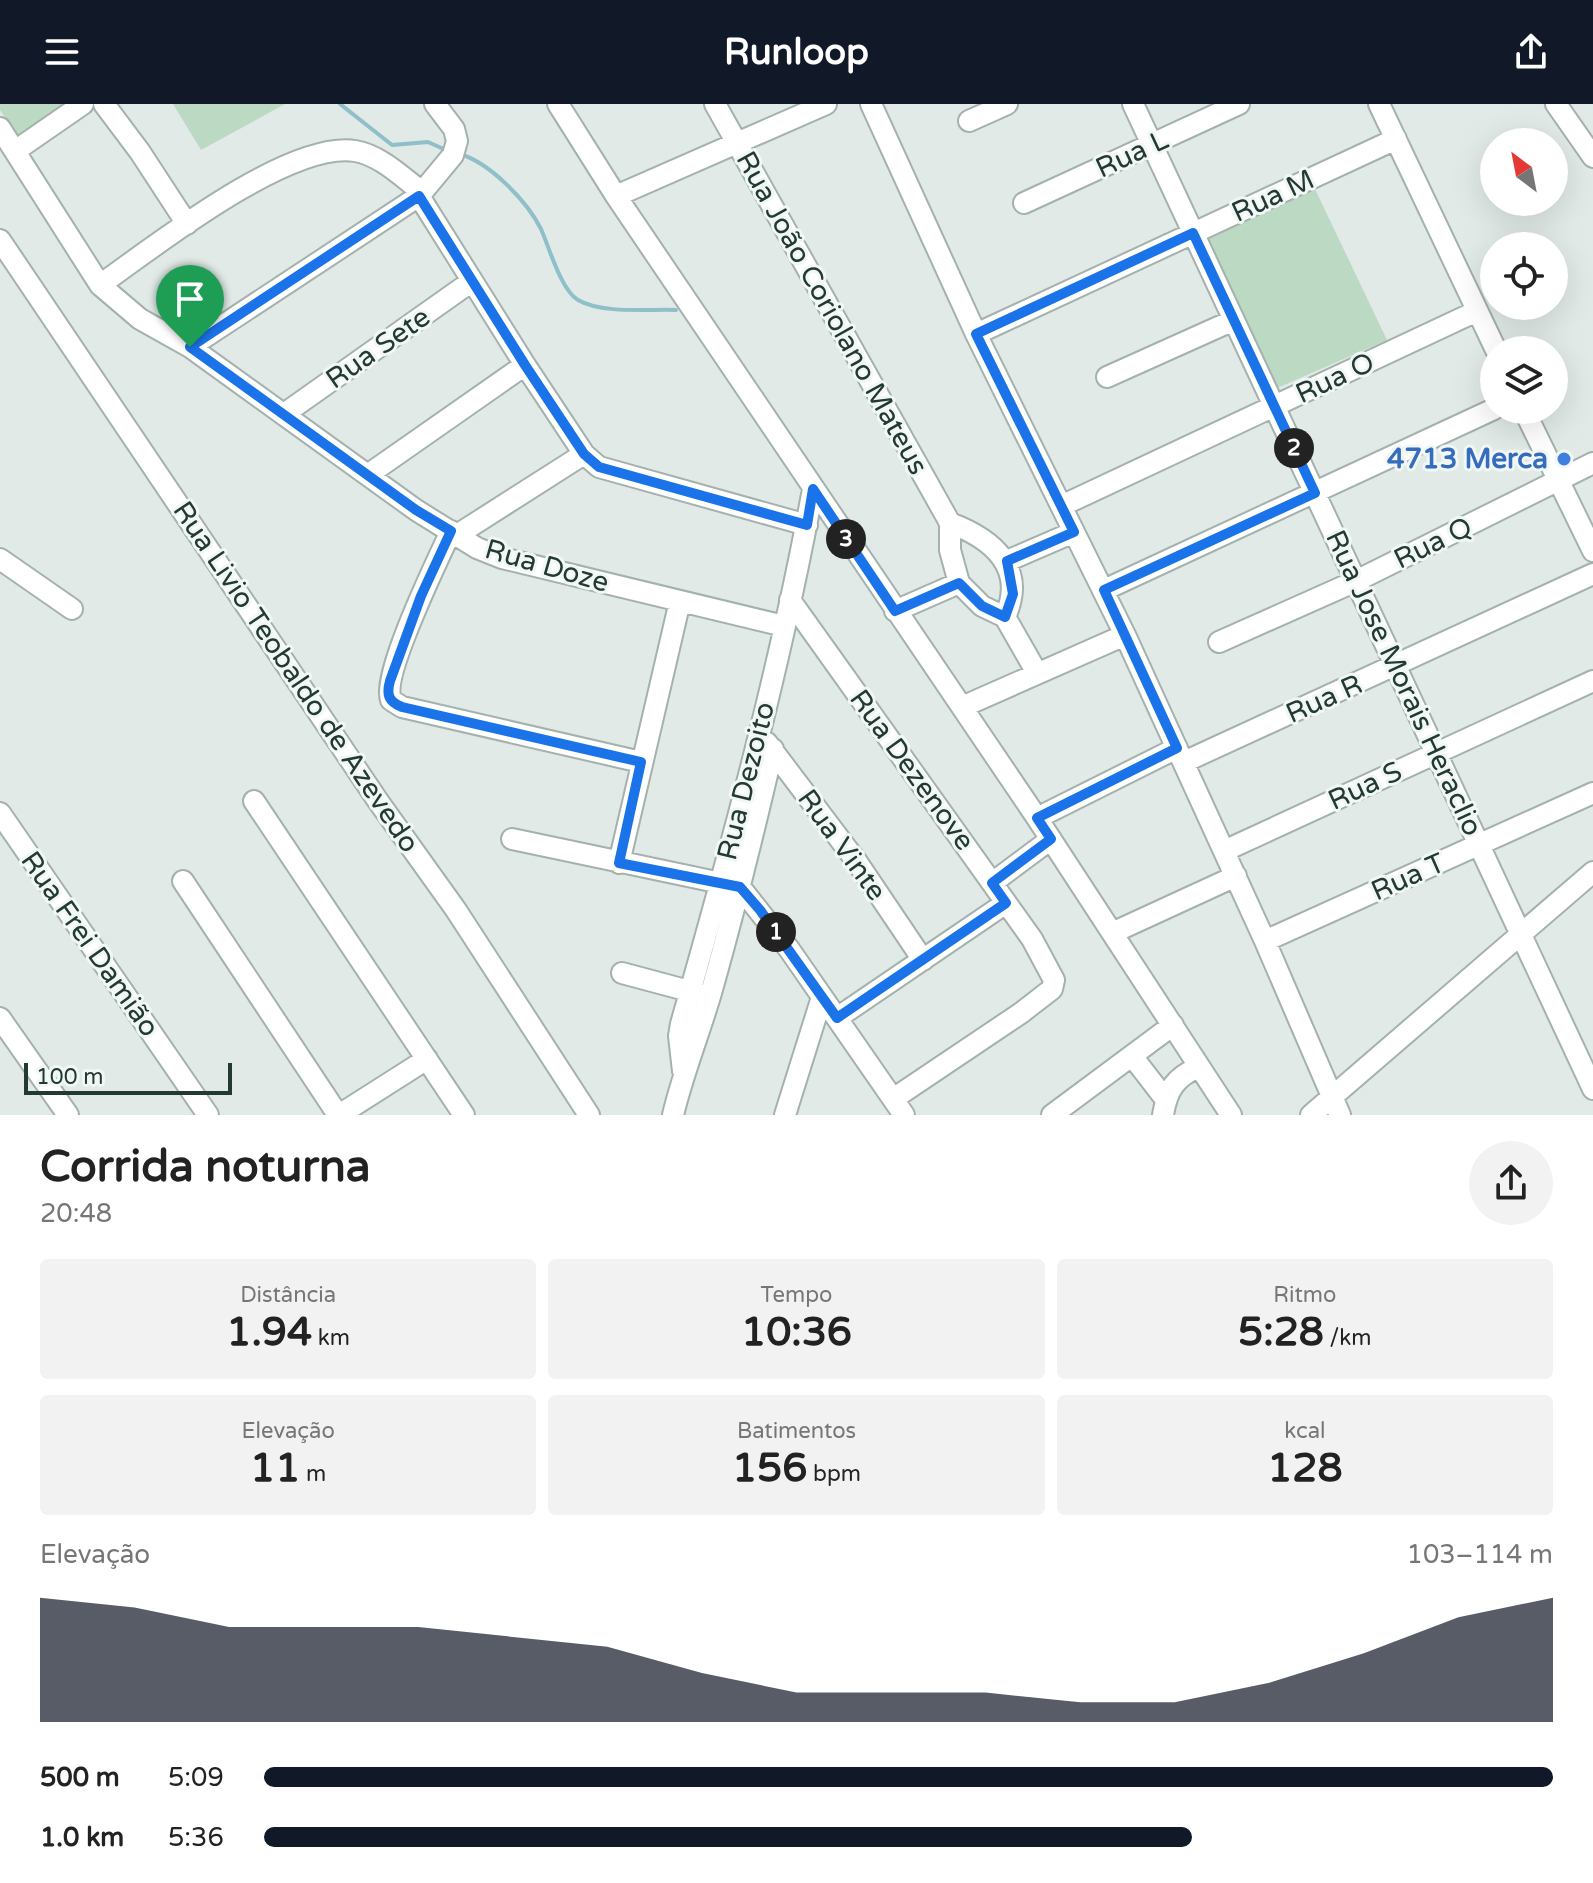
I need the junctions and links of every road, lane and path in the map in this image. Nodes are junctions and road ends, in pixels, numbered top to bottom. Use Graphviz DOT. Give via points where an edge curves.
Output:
graph roads {
  1 [pos="83,104"];
  2 [pos="104,104"];
  3 [pos="435,104"];
  4 [pos="558,104"];
  5 [pos="715,104"];
  6 [pos="826,104"];
  7 [pos="871,104"];
  8 [pos="1007,104"];
  9 [pos="1133,104"];
  10 [pos="1239,104"];
  11 [pos="1379,104"];
  12 [pos="1556,104"];
  13 [pos="969,121"];
  14 [pos="0,128"];
  15 [pos="1396,139"];
  16 [pos="736,143"];
  17 [pos="1152,144"];
  18 [pos="15,151"];
  19 [pos="1592,152"];
  20 [pos="420,194"];
  21 [pos="616,196"];
  22 [pos="1024,203"];
  23 [pos="187,224"];
  24 [pos="1193,233"];
  25 [pos="0,240"];
  26 [pos="472,281"];
  27 [pos="100,285"];
  28 [pos="1477,311"];
  29 [pos="1234,320"];
  30 [pos="976,334"];
  31 [pos="1489,336"];
  32 [pos="190,347"];
  33 [pos="525,365"];
  34 [pos="1107,377"];
  35 [pos="1274,407"];
  36 [pos="284,414"];
  37 [pos="1480,416"];
  38 [pos="1531,424"];
  39 [pos="584,454"];
  40 [pos="1593,463"];
  41 [pos="369,474"];
  42 [pos="1559,481"];
  43 [pos="813,489"];
  44 [pos="1315,493"];
  45 [pos="1061,506"];
  46 [pos="950,523"];
  47 [pos="807,525"];
  48 [pos="1074,532"];
  49 [pos="454,533"];
  50 [pos="1593,551"];
  51 [pos="0,559"];
  52 [pos="1007,561"];
  53 [pos="1593,574"];
  54 [pos="1356,581"];
  55 [pos="959,583"];
  56 [pos="1104,590"];
  57 [pos="790,600"];
  58 [pos="680,601"];
  59 [pos="72,609"];
  60 [pos="895,611"];
  61 [pos="1005,617"];
  62 [pos="784,626"];
  63 [pos="1125,635"];
  64 [pos="1219,642"];
  65 [pos="1396,667"];
  66 [pos="1037,673"];
  67 [pos="1593,681"];
  68 [pos="962,707"];
  69 [pos="758,732"];
  70 [pos="773,749"];
  71 [pos="1437,754"];
  72 [pos="1181,755"];
  73 [pos="641,762"];
  74 [pos="1593,793"];
  75 [pos="254,801"];
  76 [pos="0,813"];
  77 [pos="1037,818"];
  78 [pos="512,839"];
  79 [pos="1051,839"];
  80 [pos="1479,845"];
  81 [pos="1224,851"];
  82 [pos="619,863"];
  83 [pos="1593,872"];
  84 [pos="1236,876"];
  85 [pos="183,881"];
  86 [pos="992,883"];
  87 [pos="730,885"];
  88 [pos="1006,903"];
  89 [pos="1112,933"];
  90 [pos="1521,936"];
  91 [pos="1265,941"];
  92 [pos="923,960"];
  93 [pos="622,973"];
  94 [pos="700,994"];
  95 [pos="822,997"];
  96 [pos="0,1018"];
  97 [pos="837,1018"];
  98 [pos="1173,1025"];
  99 [pos="1132,1056"];
  100 [pos="427,1059"];
  101 [pos="1199,1067"];
  102 [pos="1593,1089"];
  103 [pos="1336,1106"];
  104 [pos="898,1107"];
  105 [pos="1165,1108"];
  106 [pos="68,1115"];
  107 [pos="208,1115"];
  108 [pos="338,1115"];
  109 [pos="464,1115"];
  110 [pos="589,1115"];
  111 [pos="673,1115"];
  112 [pos="785,1115"];
  113 [pos="1052,1115"];
  114 [pos="1231,1115"];
  115 [pos="1311,1115"];
  1 -- 18 [label="street"];
  2 -- 23 [label="street"];
  3 -- 20 [label="street" via="457,141"];
  4 -- 21 [label="street"];
  5 -- 16 [label="street, Rua João Coriolano Mateus"];
  6 -- 16 [label="street"];
  7 -- 30 [label="street"];
  8 -- 13 [label="street"];
  9 -- 17 [label="street, Rua Jose Morais Heraclio"];
  10 -- 17 [label="street, Rua L"];
  11 -- 15 [label="street"];
  12 -- 19 [label="street"];
  14 -- 18 [label="street, Rua Doze"];
  15 -- 24 [label="street, Rua M"];
  15 -- 28 [label="street"];
  16 -- 21 [label="street"];
  16 -- 46 [label="street, Rua João Coriolano Mateus"];
  17 -- 22 [label="street, Rua L"];
  17 -- 24 [label="street, Rua Jose Morais Heraclio"];
  18 -- 27 [label="street, Rua Doze"];
  20 -- 23 [label="street" via="380,161 342,150 262,177"];
  20 -- 26 [label="street"];
  20 -- 32 [label="street"];
  21 -- 43 [label="street"];
  23 -- 27 [label="street"];
  24 -- 29 [label="street, Rua Jose Morais Heraclio"];
  24 -- 30 [label="street, Rua M"];
  25 -- 110 [label="street, Rua Livio Teobaldo de Azevedo" via="456,910"];
  26 -- 33 [label="street"];
  26 -- 36 [label="street, Rua Sete"];
  27 -- 32 [label="street, Rua Doze" via="140,319"];
  28 -- 31 [label="street"];
  28 -- 35 [label="street, Rua O"];
  29 -- 34 [label="street"];
  29 -- 35 [label="street, Rua Jose Morais Heraclio"];
  30 -- 45 [label="street"];
  32 -- 36 [label="street, Rua Doze"];
  33 -- 39 [label="street"];
  33 -- 41 [label="street"];
  35 -- 44 [label="street, Rua Jose Morais Heraclio"];
  35 -- 45 [label="street, Rua O"];
  36 -- 41 [label="street, Rua Doze"];
  37 -- 44 [label="street"];
  38 -- 42 [label="street"];
  39 -- 47 [label="street" via="599,467"];
  39 -- 49 [label="street"];
  40 -- 42 [label="street, Rua Q"];
  41 -- 49 [label="street, Rua Doze"];
  42 -- 50 [label="street"];
  42 -- 54 [label="street, Rua Q"];
  43 -- 47 [label="street, Rua Dezoito"];
  43 -- 60 [label="street"];
  44 -- 54 [label="street, Rua Jose Morais Heraclio"];
  44 -- 56 [label="street"];
  45 -- 48 [label="street"];
  46 -- 52 [label="street" via="977,535"];
  46 -- 55 [label="street, Rua João Coriolano Mateus" via="950,550"];
  47 -- 57 [label="street, Rua Dezoito"];
  48 -- 52 [label="street"];
  48 -- 56 [label="street"];
  49 -- 58 [label="street, Rua Doze" via="502,558"];
  49 -- 73 [label="street" via="421,596 390,681 392,702"];
  51 -- 59 [label="street"];
  52 -- 61 [label="street" via="1013,594"];
  53 -- 65 [label="street, Rua R"];
  54 -- 64 [label="street, Rua Q"];
  54 -- 65 [label="street, Rua Jose Morais Heraclio"];
  55 -- 60 [label="street"];
  55 -- 61 [label="street" via="982,606"];
  56 -- 63 [label="street"];
  57 -- 62 [label="street, Rua Dezoito"];
  57 -- 86 [label="street, Rua Dezenove"];
  58 -- 62 [label="street, Rua Doze"];
  58 -- 73 [label="street"];
  60 -- 68 [label="street"];
  61 -- 66 [label="street"];
  62 -- 69 [label="street, Rua Dezoito"];
  63 -- 66 [label="street"];
  63 -- 72 [label="street"];
  65 -- 71 [label="street, Rua Jose Morais Heraclio"];
  65 -- 72 [label="street, Rua R"];
  66 -- 68 [label="street"];
  67 -- 71 [label="street, Rua S"];
  68 -- 77 [label="street"];
  69 -- 70 [label="street, Rua Vinte"];
  69 -- 87 [label="street, Rua Dezoito"];
  70 -- 87 [label="street, Rua Dezoito"];
  70 -- 92 [label="street, Rua Vinte"];
  71 -- 80 [label="street, Rua Jose Morais Heraclio"];
  71 -- 81 [label="street, Rua S"];
  72 -- 77 [label="street, Rua R"];
  72 -- 81 [label="street"];
  73 -- 82 [label="street"];
  74 -- 80 [label="street, Rua T"];
  75 -- 100 [label="street"];
  76 -- 107 [label="street, Rua Frei Damião"];
  77 -- 79 [label="street"];
  78 -- 82 [label="street"];
  79 -- 86 [label="street"];
  79 -- 89 [label="street"];
  80 -- 90 [label="street, Rua Jose Morais Heraclio"];
  80 -- 91 [label="street, Rua T"];
  81 -- 84 [label="street"];
  82 -- 87 [label="street"];
  83 -- 90 [label="street"];
  84 -- 89 [label="street"];
  84 -- 91 [label="street"];
  85 -- 108 [label="street"];
  86 -- 88 [label="street, Rua Dezenove"];
  87 -- 94 [label="street, Rua Dezoito"];
  87 -- 95 [label="street" via="767,919"];
  88 -- 92 [label="street"];
  88 -- 104 [label="street, Rua Dezenove" via="1055,983"];
  89 -- 98 [label="street"];
  90 -- 102 [label="street, Rua Jose Morais Heraclio"];
  90 -- 103 [label="street"];
  91 -- 103 [label="street"];
  92 -- 97 [label="street"];
  93 -- 94 [label="street"];
  94 -- 111 [label="street, Rua Dezoito" via="679,1036 683,1071"];
  95 -- 97 [label="street"];
  95 -- 112 [label="street"];
  96 -- 106 [label="street"];
  97 -- 104 [label="street"];
  98 -- 99 [label="street"];
  98 -- 101 [label="street"];
  99 -- 105 [label="street"];
  99 -- 113 [label="street"];
  100 -- 108 [label="street"];
  100 -- 109 [label="street"];
  101 -- 105 [label="street" via="1174,1082"];
  101 -- 114 [label="street"];
  103 -- 115 [label="street"];
}
